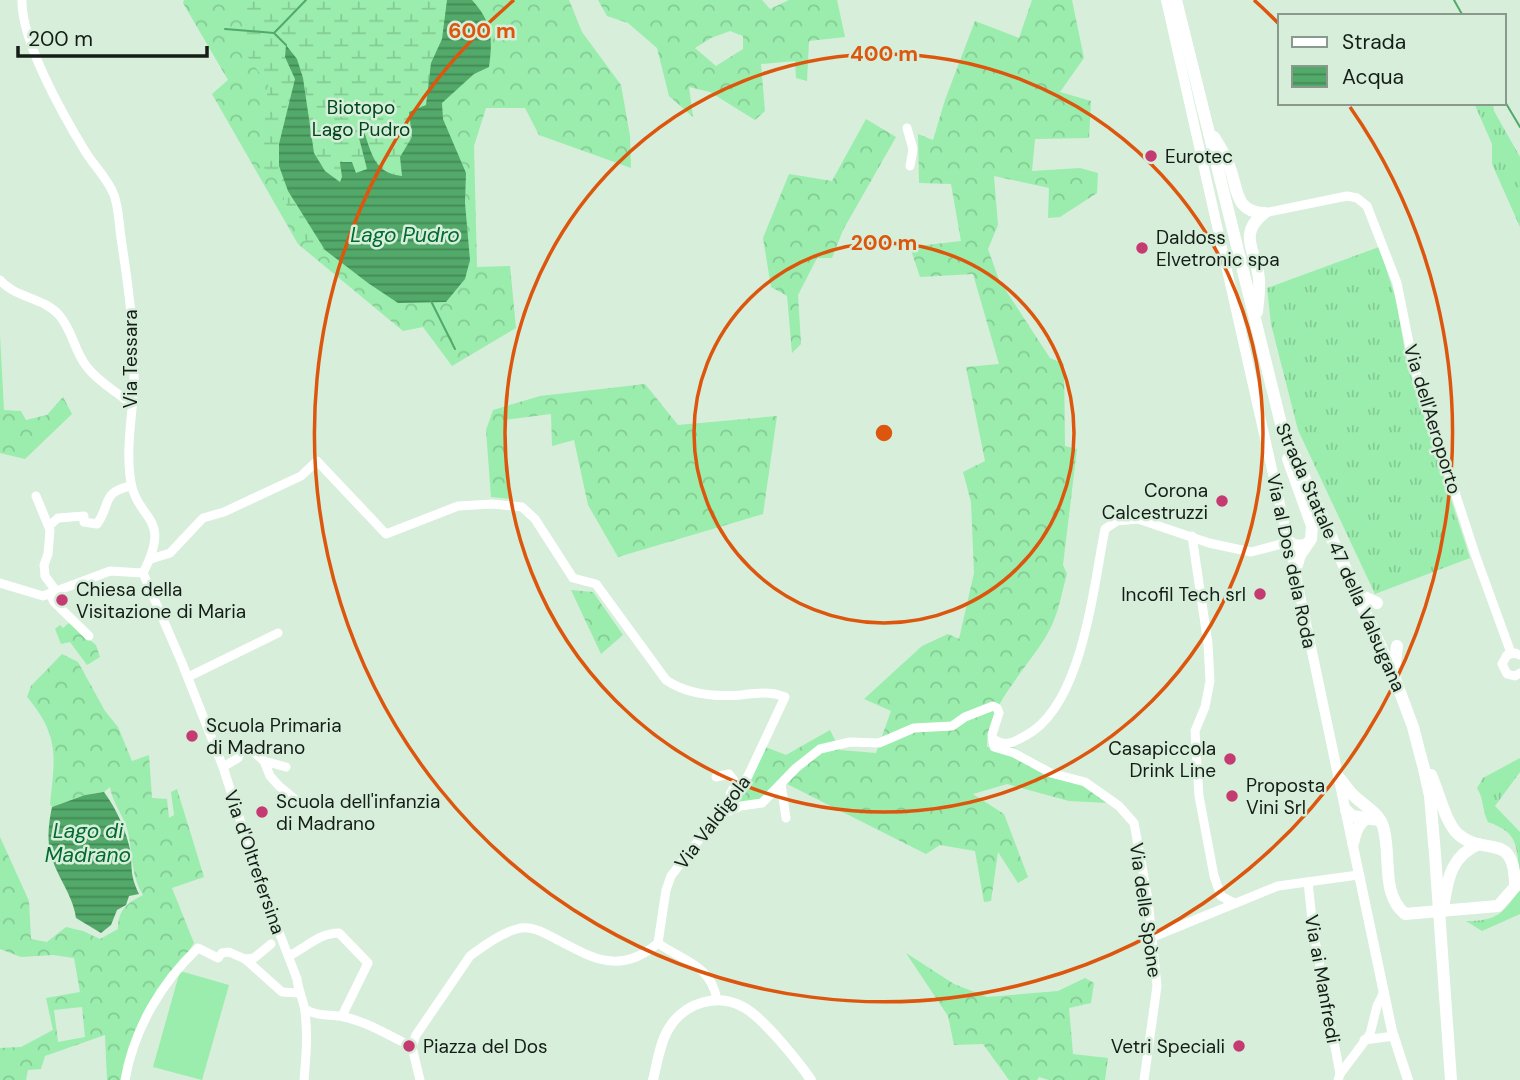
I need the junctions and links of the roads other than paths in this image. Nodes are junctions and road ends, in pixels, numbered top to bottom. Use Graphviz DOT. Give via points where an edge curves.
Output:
graph roads {
  1 [pos="1166,0"];
  2 [pos="1178,0"];
  3 [pos="21,3"];
  4 [pos="908,128"];
  5 [pos="1214,137"];
  6 [pos="910,166"];
  7 [pos="1264,213"];
  8 [pos="0,280"];
  9 [pos="1257,312"];
  10 [pos="132,405"];
  11 [pos="1282,428"];
  12 [pos="131,486"];
  13 [pos="36,496"];
  14 [pos="49,526"];
  15 [pos="1192,536"];
  16 [pos="1289,542"];
  17 [pos="1305,545"];
  18 [pos="151,559"];
  19 [pos="1296,571"];
  20 [pos="143,573"];
  21 [pos="0,583"];
  22 [pos="53,592"];
  23 [pos="1364,597"];
  24 [pos="1377,603"];
  25 [pos="278,633"];
  26 [pos="89,636"];
  27 [pos="1397,646"];
  28 [pos="1516,654"];
  29 [pos="1395,663"];
  30 [pos="1520,673"];
  31 [pos="188,677"];
  32 [pos="993,738"];
  33 [pos="264,761"];
  34 [pos="223,767"];
  35 [pos="286,767"];
  36 [pos="1428,769"];
  37 [pos="716,777"];
  38 [pos="1339,778"];
  39 [pos="781,784"];
  40 [pos="302,804"];
  41 [pos="1346,810"];
  42 [pos="719,814"];
  43 [pos="1373,815"];
  44 [pos="786,818"];
  45 [pos="1353,843"];
  46 [pos="1479,844"];
  47 [pos="1359,875"];
  48 [pos="1308,882"];
  49 [pos="1234,903"];
  50 [pos="1444,904"];
  51 [pos="1153,937"];
  52 [pos="277,941"];
  53 [pos="658,943"];
  54 [pos="289,956"];
  55 [pos="245,959"];
  56 [pos="1384,992"];
  57 [pos="299,993"];
  58 [pos="717,1000"];
  59 [pos="305,1009"];
  60 [pos="342,1016"];
  61 [pos="406,1029"];
  62 [pos="416,1035"];
  63 [pos="1394,1036"];
  64 [pos="1364,1040"];
  65 [pos="412,1047"];
  66 [pos="1339,1077"];
  67 [pos="809,1079"];
  68 [pos="125,1080"];
  69 [pos="304,1080"];
  70 [pos="421,1080"];
  71 [pos="653,1080"];
  72 [pos="1144,1080"];
  73 [pos="1408,1080"];
  74 [pos="1451,1080"];
  75 [pos="1456,1080"];
  1 -- 16 [label="main road, Via al Dos dela Roda"];
  2 -- 5 [label="highway, Strada Statale 47 della Valsugana"];
  2 -- 11 [label="highway, Strada Statale 47 della Valsugana"];
  3 -- 10 [label="street, Via Tessara" via="27,32 47,78 114,195 130,296"];
  4 -- 6 [label="street" via="913,149"];
  5 -- 7 [label="highway" via="1230,165 1241,203 1253,213"];
  5 -- 9 [label="highway, Strada Statale 47 della Valsugana"];
  7 -- 9 [label="highway" via="1249,234 1259,280"];
  7 -- 28 [label="street, Via dell'Aeroporto" via="1347,196 1367,206 1397,283 1413,363 1475,554"];
  8 -- 10 [label="street" via="58,314 72,333 86,367"];
  9 -- 23 [label="highway, Strada Statale 47 della Valsugana" via="1298,456"];
  10 -- 12 [label="street, Via Tessara" via="127,453"];
  11 -- 17 [label="highway" via="1289,463 1312,526 1311,539"];
  11 -- 74 [label="highway, Strada Statale 47 della Valsugana" via="1394,676 1424,769 1430,796"];
  12 -- 14 [label="street" via="111,493 97,524 84,522 84,516 58,518"];
  12 -- 18 [label="street, Via Tessara" via="154,523"];
  13 -- 14 [label="street"];
  14 -- 22 [label="street" via="44,565"];
  15 -- 16 [label="street" via="1251,552"];
  15 -- 32 [label="street" via="1138,519 1105,529 1084,642 1071,676 1038,729 1010,744"];
  15 -- 49 [label="street" via="1210,681 1195,731 1199,796 1214,876 1221,897"];
  16 -- 17 [label="highway"];
  16 -- 19 [label="main road, Via al Dos dela Roda"];
  17 -- 19 [label="highway"];
  18 -- 20 [label="street"];
  18 -- 42 [label="street, Via Valdigola" via="170,553 203,518 301,475 317,461 386,534 458,506 522,507 535,519 573,578 596,584 666,680 691,692 785,697 748,776"];
  19 -- 38 [label="main road, Via al Dos dela Roda"];
  20 -- 22 [label="street" via="110,571"];
  20 -- 31 [label="street, Via d'Oltrefersina"];
  21 -- 22 [label="street" via="43,596"];
  22 -- 26 [label="street" via="54,602"];
  23 -- 24 [label="highway"];
  23 -- 29 [label="highway, Strada Statale 47 della Valsugana"];
  25 -- 31 [label="street"];
  27 -- 29 [label="highway"];
  28 -- 30 [label="street, Via dell'Aeroporto" via="1504,657 1503,668 1511,676"];
  29 -- 36 [label="highway, Strada Statale 47 della Valsugana"];
  31 -- 34 [label="street, Via d'Oltrefersina"];
  32 -- 39 [label="street" via="999,709 993,706 952,726 914,728 879,743 850,742 820,749"];
  32 -- 51 [label="street, Via delle Spòne" via="993,747 1051,773 1085,782 1134,823"];
  33 -- 34 [label="street" via="247,748"];
  33 -- 35 [label="street"];
  33 -- 40 [label="street" via="270,776"];
  34 -- 52 [label="street, Via d'Oltrefersina"];
  36 -- 46 [label="highway" via="1449,824 1459,835"];
  36 -- 50 [label="highway, Strada Statale 47 della Valsugana"];
  37 -- 42 [label="street" via="729,774 736,783"];
  38 -- 41 [label="main road, Via al Dos dela Roda"];
  38 -- 43 [label="highway"];
  39 -- 42 [label="street" via="762,803"];
  39 -- 44 [label="street"];
  41 -- 43 [label="highway" via="1360,818"];
  41 -- 45 [label="main road, Via al Dos dela Roda"];
  42 -- 53 [label="street, Via Valdigola" via="671,876"];
  43 -- 45 [label="highway" via="1362,821"];
  43 -- 46 [label="highway" via="1382,826 1390,892 1405,914 1498,906 1515,887 1515,868 1505,851"];
  45 -- 47 [label="main road, Via al Dos dela Roda"];
  46 -- 50 [label="highway" via="1457,859"];
  47 -- 48 [label="street"];
  47 -- 56 [label="main road, Via al Dos dela Roda"];
  48 -- 49 [label="street" via="1278,886"];
  48 -- 66 [label="street, Via ai Manfredi"];
  49 -- 51 [label="street"];
  50 -- 75 [label="highway, Strada Statale 47 della Valsugana"];
  51 -- 72 [label="street, Via delle Spòne" via="1157,986"];
  52 -- 54 [label="street, Via d'Oltrefersina"];
  52 -- 55 [label="street" via="254,958"];
  53 -- 58 [label="street" via="700,968"];
  53 -- 62 [label="street" via="643,956 594,959 537,929 518,928 470,956"];
  54 -- 57 [label="street, Via d'Oltrefersina"];
  54 -- 60 [label="street" via="320,936 339,933 368,963"];
  55 -- 57 [label="street" via="282,992"];
  55 -- 68 [label="street" via="229,952 218,957 198,948 187,959 152,1003 131,1050"];
  56 -- 63 [label="main road, Via al Dos dela Roda"];
  56 -- 64 [label="street, Via ai Manfredi"];
  57 -- 59 [label="street, Via d'Oltrefersina"];
  58 -- 67 [label="main road" via="738,1005 757,1018"];
  58 -- 71 [label="main road" via="682,1012 668,1029"];
  59 -- 60 [label="street" via="322,1016"];
  59 -- 69 [label="street, Via d'Oltrefersina"];
  60 -- 65 [label="street"];
  61 -- 62 [label="street"];
  62 -- 65 [label="street"];
  63 -- 64 [label="street, Via ai Manfredi"];
  63 -- 73 [label="main road, Via al Dos dela Roda"];
  64 -- 66 [label="street, Via ai Manfredi"];
  65 -- 70 [label="street"];
}
